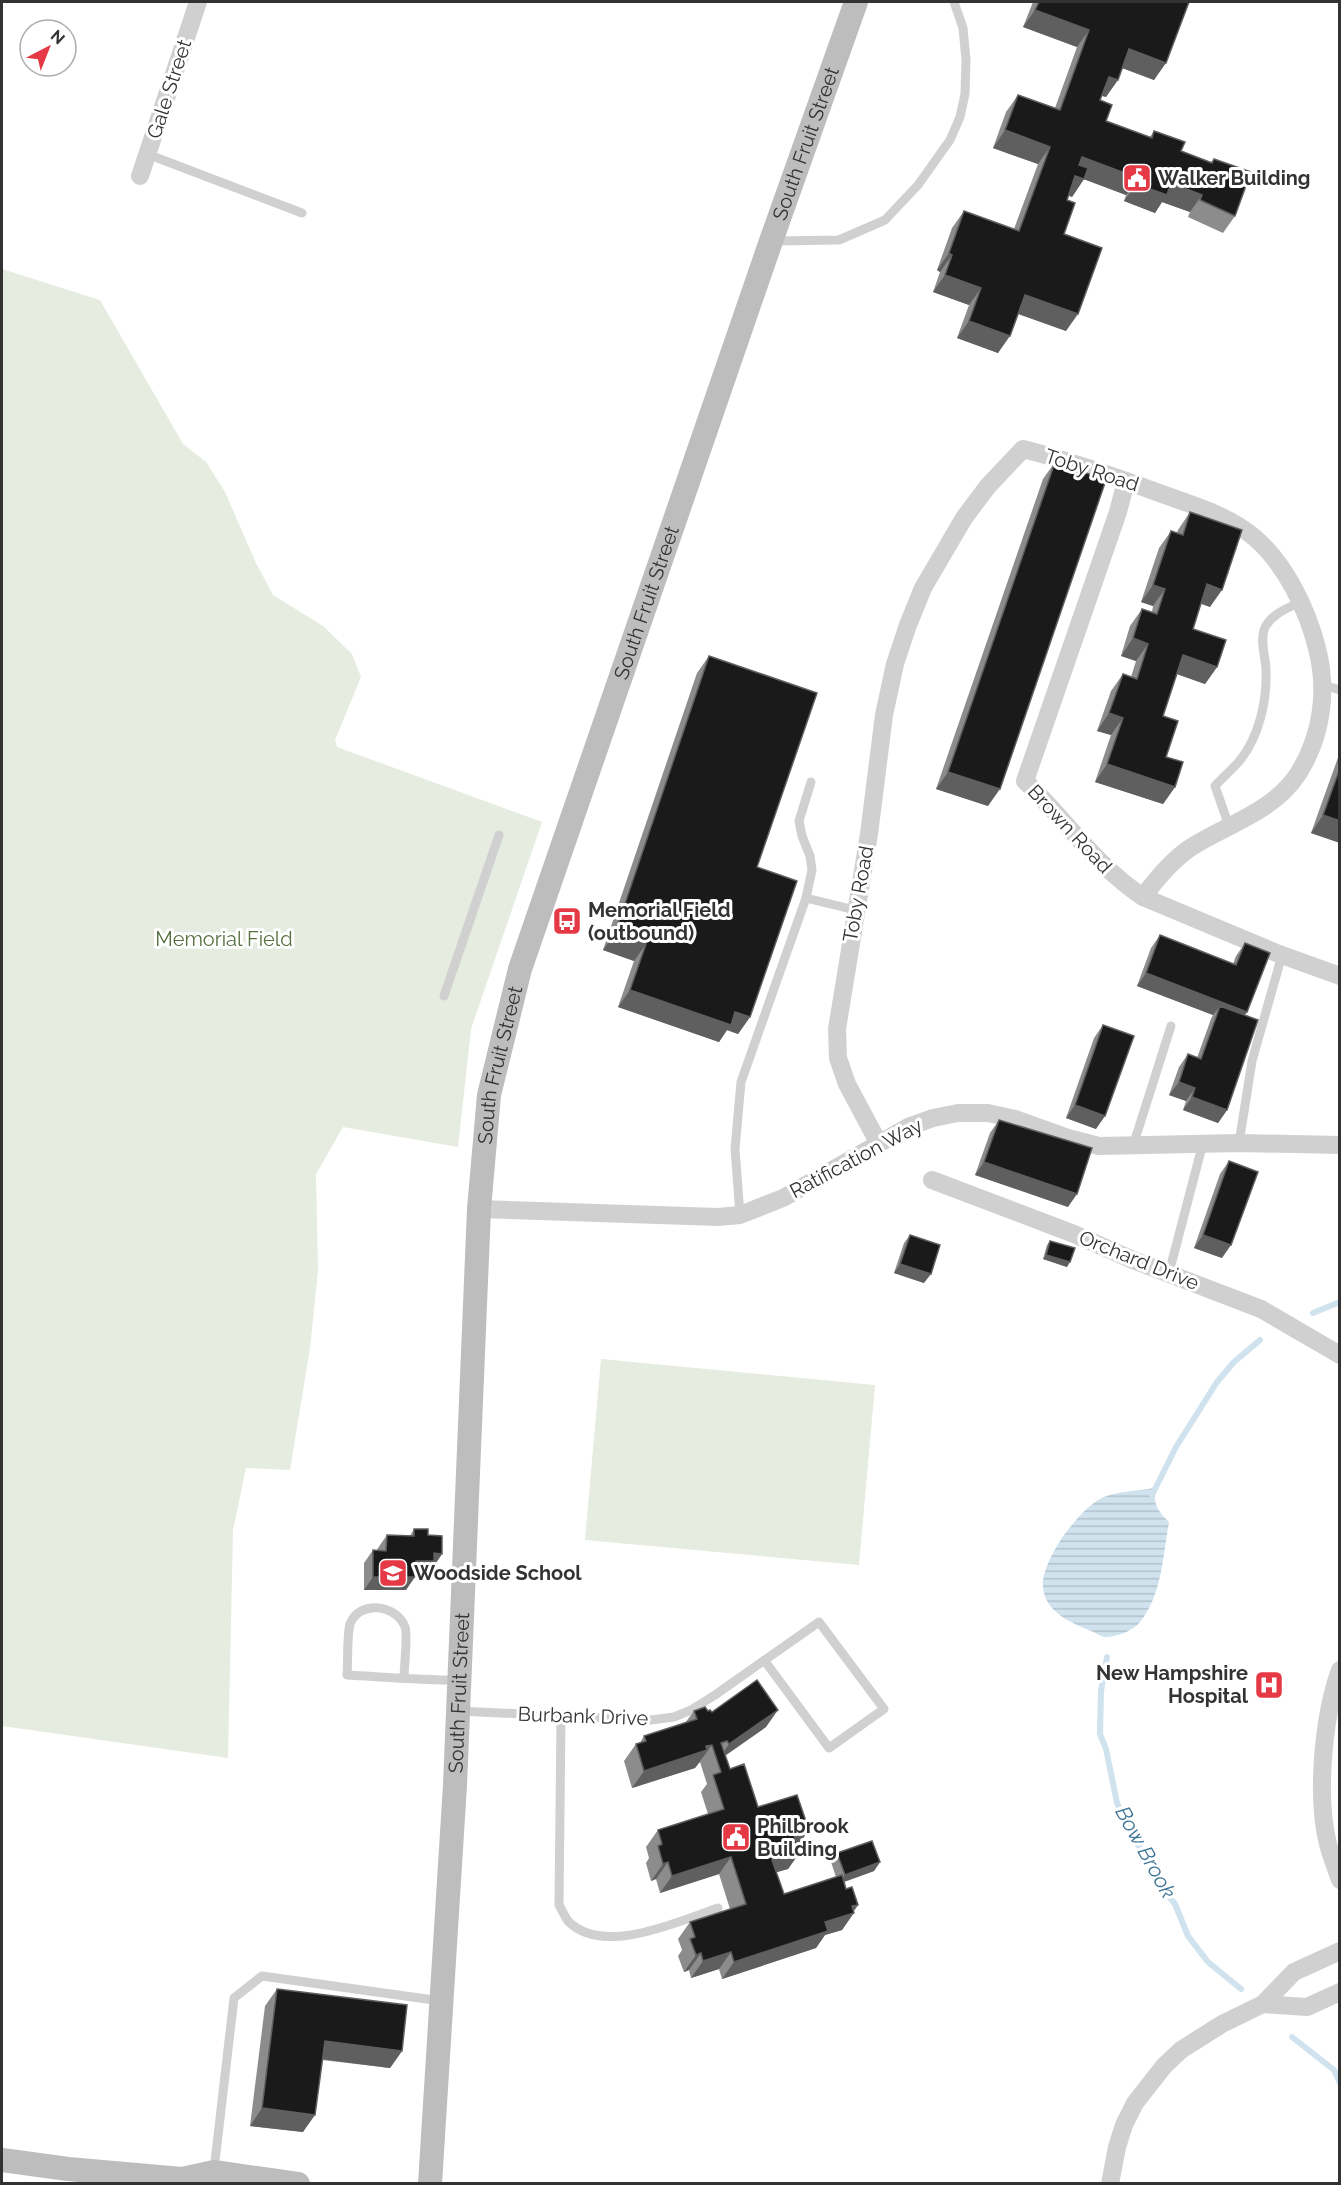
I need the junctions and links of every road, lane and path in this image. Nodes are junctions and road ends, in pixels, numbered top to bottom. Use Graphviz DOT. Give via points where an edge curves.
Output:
graph roads {
  1 [pos="198,2"];
  2 [pos="856,2"];
  3 [pos="954,2"];
  4 [pos="147,154"];
  5 [pos="140,176"];
  6 [pos="302,213"];
  7 [pos="771,241"];
  8 [pos="1126,481"];
  9 [pos="1300,602"];
  10 [pos="1331,688"];
  11 [pos="811,782"];
  12 [pos="1229,826"];
  13 [pos="499,836"];
  14 [pos="1143,897"];
  15 [pos="806,898"];
  16 [pos="855,910"];
  17 [pos="1282,956"];
  18 [pos="1340,976"];
  19 [pos="444,996"];
  20 [pos="1171,1026"];
  21 [pos="878,1142"];
  22 [pos="1203,1143"];
  23 [pos="1239,1143"];
  24 [pos="1340,1145"];
  25 [pos="1133,1146"];
  26 [pos="932,1180"];
  27 [pos="479,1209"];
  28 [pos="740,1215"];
  29 [pos="1169,1273"];
  30 [pos="1340,1355"];
  31 [pos="764,1660"];
  32 [pos="1340,1670"];
  33 [pos="404,1678"];
  34 [pos="460,1680"];
  35 [pos="458,1711"];
  36 [pos="561,1717"];
  37 [pos="1340,1880"];
  38 [pos="718,1908"];
  39 [pos="1340,1951"];
  40 [pos="1340,1992"];
  41 [pos="441,2001"];
  42 [pos="1263,2004"];
  43 [pos="2,2160"];
  44 [pos="214,2172"];
  45 [pos="187,2181"];
  46 [pos="298,2184"];
  47 [pos="430,2184"];
  48 [pos="1110,2184"];
  1 -- 4 [label="street, Gale Street"];
  2 -- 7 [label="street, South Fruit Street"];
  3 -- 7 [label="lane" via="963,28 965,94 950,140 918,185 885,220 839,240"];
  4 -- 5 [label="street, Gale Street"];
  4 -- 6 [label="lane"];
  7 -- 27 [label="street, South Fruit Street" via="520,969 489,1095"];
  8 -- 9 [label="street, Toby Road" via="1237,525 1272,556"];
  8 -- 14 [label="street, Brown Road" via="1025,781 1097,860"];
  8 -- 16 [label="street, Toby Road" via="1023,449 964,518 923,588 896,664"];
  9 -- 10 [label="street, Toby Road"];
  9 -- 12 [label="lane" via="1278,612 1264,628 1264,705 1255,735 1241,759 1215,786"];
  10 -- 12 [label="street, Toby Road" via="1297,775 1258,812"];
  11 -- 15 [label="lane" via="799,821 812,870"];
  12 -- 14 [label="street, Toby Road" via="1189,849 1161,872"];
  13 -- 19 [label="lane"];
  14 -- 17 [label="street, Brown Road"];
  15 -- 16 [label="lane"];
  15 -- 28 [label="lane" via="741,1082 735,1149"];
  16 -- 21 [label="street, Toby Road" via="837,1029 838,1058 847,1084"];
  17 -- 18 [label="street, Brown Road"];
  17 -- 23 [label="lane" via="1252,1061"];
  20 -- 25 [label="lane"];
  21 -- 25 [label="street, Ratification Way" via="933,1118 988,1113 1099,1146"];
  21 -- 28 [label="street, Ratification Way" via="783,1198"];
  22 -- 23 [label="street, Ratification Way"];
  22 -- 25 [label="street, Ratification Way"];
  22 -- 29 [label="lane"];
  23 -- 24 [label="street, Ratification Way"];
  26 -- 29 [label="street, Orchard Drive"];
  27 -- 28 [label="street, Ratification Way"];
  27 -- 34 [label="street, South Fruit Street"];
  29 -- 30 [label="street, Orchard Drive" via="1261,1309"];
  31 -- 31 [label="lane, Burbank Drive" via="819,1622 884,1709 830,1748"];
  31 -- 36 [label="lane, Burbank Drive" via="715,1695 674,1717"];
  32 -- 37 [label="street" via="1328,1716 1321,1777 1328,1842"];
  33 -- 33 [label="lane" via="406,1628 396,1613 368,1608 356,1615 350,1624 347,1675"];
  33 -- 34 [label="lane"];
  34 -- 35 [label="street, South Fruit Street"];
  35 -- 36 [label="lane, Burbank Drive"];
  35 -- 41 [label="street, South Fruit Street"];
  36 -- 38 [label="lane" via="559,1905 568,1921 595,1935 627,1935"];
  39 -- 42 [label="street" via="1293,1972"];
  40 -- 42 [label="street" via="1307,2007"];
  41 -- 44 [label="lane" via="262,1976 234,1998"];
  41 -- 47 [label="street, South Fruit Street"];
  42 -- 48 [label="street" via="1222,2024 1164,2066 1135,2103 1124,2125"];
  43 -- 45 [label="street"];
  44 -- 45 [label="street"];
  44 -- 46 [label="street"];
}
